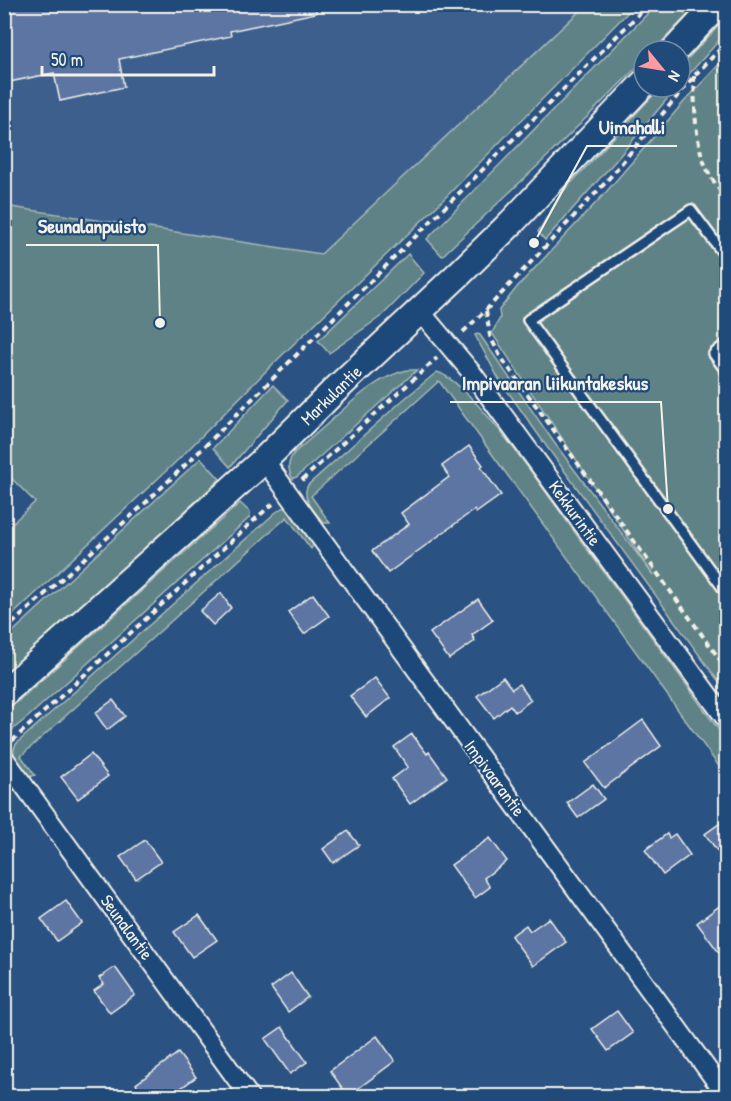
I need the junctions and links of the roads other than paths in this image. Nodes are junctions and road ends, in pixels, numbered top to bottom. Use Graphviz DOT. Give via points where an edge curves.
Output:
graph roads {
  1 [pos="718,4"];
  2 [pos="685,39"];
  3 [pos="632,96"];
  4 [pos="726,257"];
  5 [pos="420,311"];
  6 [pos="726,344"];
  7 [pos="726,371"];
  8 [pos="264,460"];
  9 [pos="726,592"];
  10 [pos="4,693"];
  11 [pos="726,719"];
  12 [pos="4,758"];
  13 [pos="726,1095"];
  14 [pos="249,1096"];
  1 -- 2 [label="main road"];
  3 -- 5 [label="main road, Markulantie" via="520,214"];
  4 -- 9 [label="lane" via="691,210 528,320"];
  5 -- 8 [label="main road, Markulantie"];
  5 -- 11 [label="street, Kekkurintie" via="472,373"];
  6 -- 7 [label="lane" via="714,354"];
  8 -- 10 [label="main road, Markulantie"];
  8 -- 13 [label="street, Impivaarantie"];
  12 -- 14 [label="street, Seunalantie"];
}
